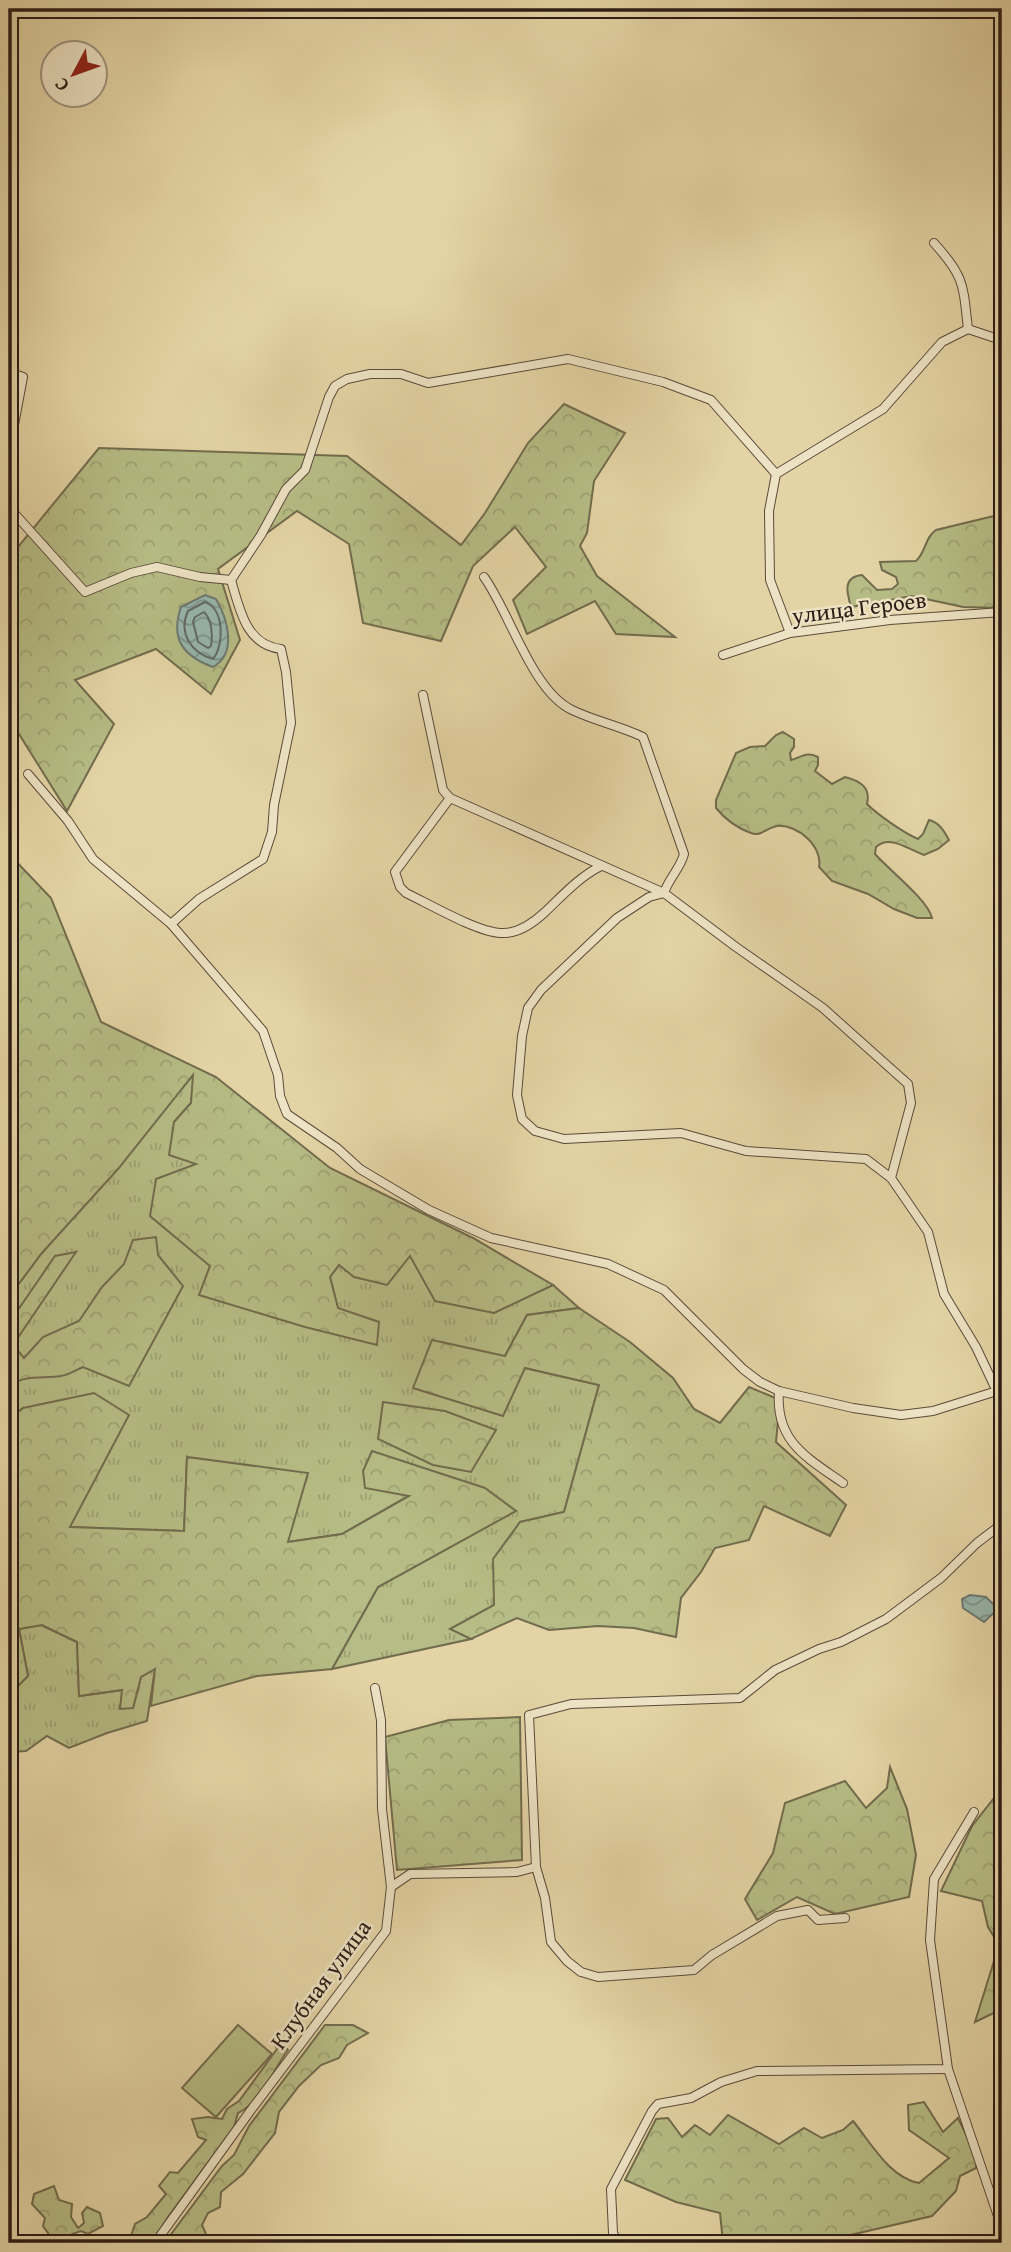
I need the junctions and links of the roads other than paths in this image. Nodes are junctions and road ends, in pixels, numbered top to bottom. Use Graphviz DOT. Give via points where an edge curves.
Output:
graph roads {
  1 [pos="934,243"];
  2 [pos="968,329"];
  3 [pos="1002,343"];
  4 [pos="9,372"];
  5 [pos="10,446"];
  6 [pos="776,474"];
  7 [pos="484,577"];
  8 [pos="231,580"];
  9 [pos="1002,612"];
  10 [pos="790,633"];
  11 [pos="723,655"];
  12 [pos="423,695"];
  13 [pos="28,774"];
  14 [pos="450,798"];
  15 [pos="601,866"];
  16 [pos="664,892"];
  17 [pos="171,924"];
  18 [pos="891,1178"];
  19 [pos="779,1391"];
  20 [pos="997,1391"];
  21 [pos="1002,1402"];
  22 [pos="843,1483"];
  23 [pos="1002,1524"];
  24 [pos="375,1688"];
  25 [pos="974,1812"];
  26 [pos="536,1867"];
  27 [pos="391,1887"];
  28 [pos="845,1918"];
  29 [pos="948,2069"];
  30 [pos="1002,2228"];
  31 [pos="155,2243"];
  32 [pos="618,2243"];
  1 -- 2 [label="street" via="962,283"];
  2 -- 3 [label="street"];
  2 -- 6 [label="street" via="942,342 883,409"];
  4 -- 5 [label="street" via="23,377"];
  5 -- 8 [label="street" via="14,513 85,592 157,567"];
  6 -- 8 [label="street" via="711,400 663,382 568,359 428,383 401,374 370,374 335,386 305,470 286,489"];
  6 -- 10 [label="street" via="769,511 770,580"];
  7 -- 16 [label="street" via="550,691 570,709 643,737 684,854"];
  8 -- 17 [label="street" via="254,638 267,648 281,649 286,672 291,723 272,832 263,859 199,899"];
  9 -- 10 [label="street, улица Героев"];
  10 -- 11 [label="street, улица Героев"];
  12 -- 14 [label="street" via="443,790"];
  13 -- 17 [label="street" via="93,859"];
  14 -- 15 [label="street"];
  14 -- 15 [label="street" via="395,872 406,893 482,928 500,933 533,923 586,873"];
  15 -- 16 [label="street"];
  16 -- 18 [label="street" via="823,1008 908,1084 911,1103"];
  16 -- 18 [label="street" via="629,911 563,968 528,1008 517,1095 522,1119 535,1131 564,1139 681,1133 746,1151 866,1159"];
  17 -- 19 [label="street" via="262,1031 287,1114 360,1169 429,1210 491,1238 608,1264 664,1290 743,1369"];
  18 -- 20 [label="street" via="928,1231 944,1294"];
  19 -- 20 [label="street" via="901,1415 933,1412"];
  19 -- 22 [label="street" via="777,1412 788,1436 803,1455"];
  20 -- 21 [label="street"];
  23 -- 26 [label="street" via="886,1619 775,1670 740,1698 571,1704 529,1715"];
  24 -- 27 [label="street, Клубная улица"];
  25 -- 29 [label="street" via="934,1879 930,1940"];
  26 -- 27 [label="street" via="517,1872 410,1874"];
  26 -- 28 [label="street" via="551,1942 581,1972 598,1977 694,1970 777,1916 807,1910 818,1920"];
  27 -- 31 [label="street, Клубная улица" via="386,1931"];
  29 -- 30 [label="street"];
  29 -- 32 [label="street" via="757,2071 691,2098 658,2104 611,2189 613,2232"];
}
